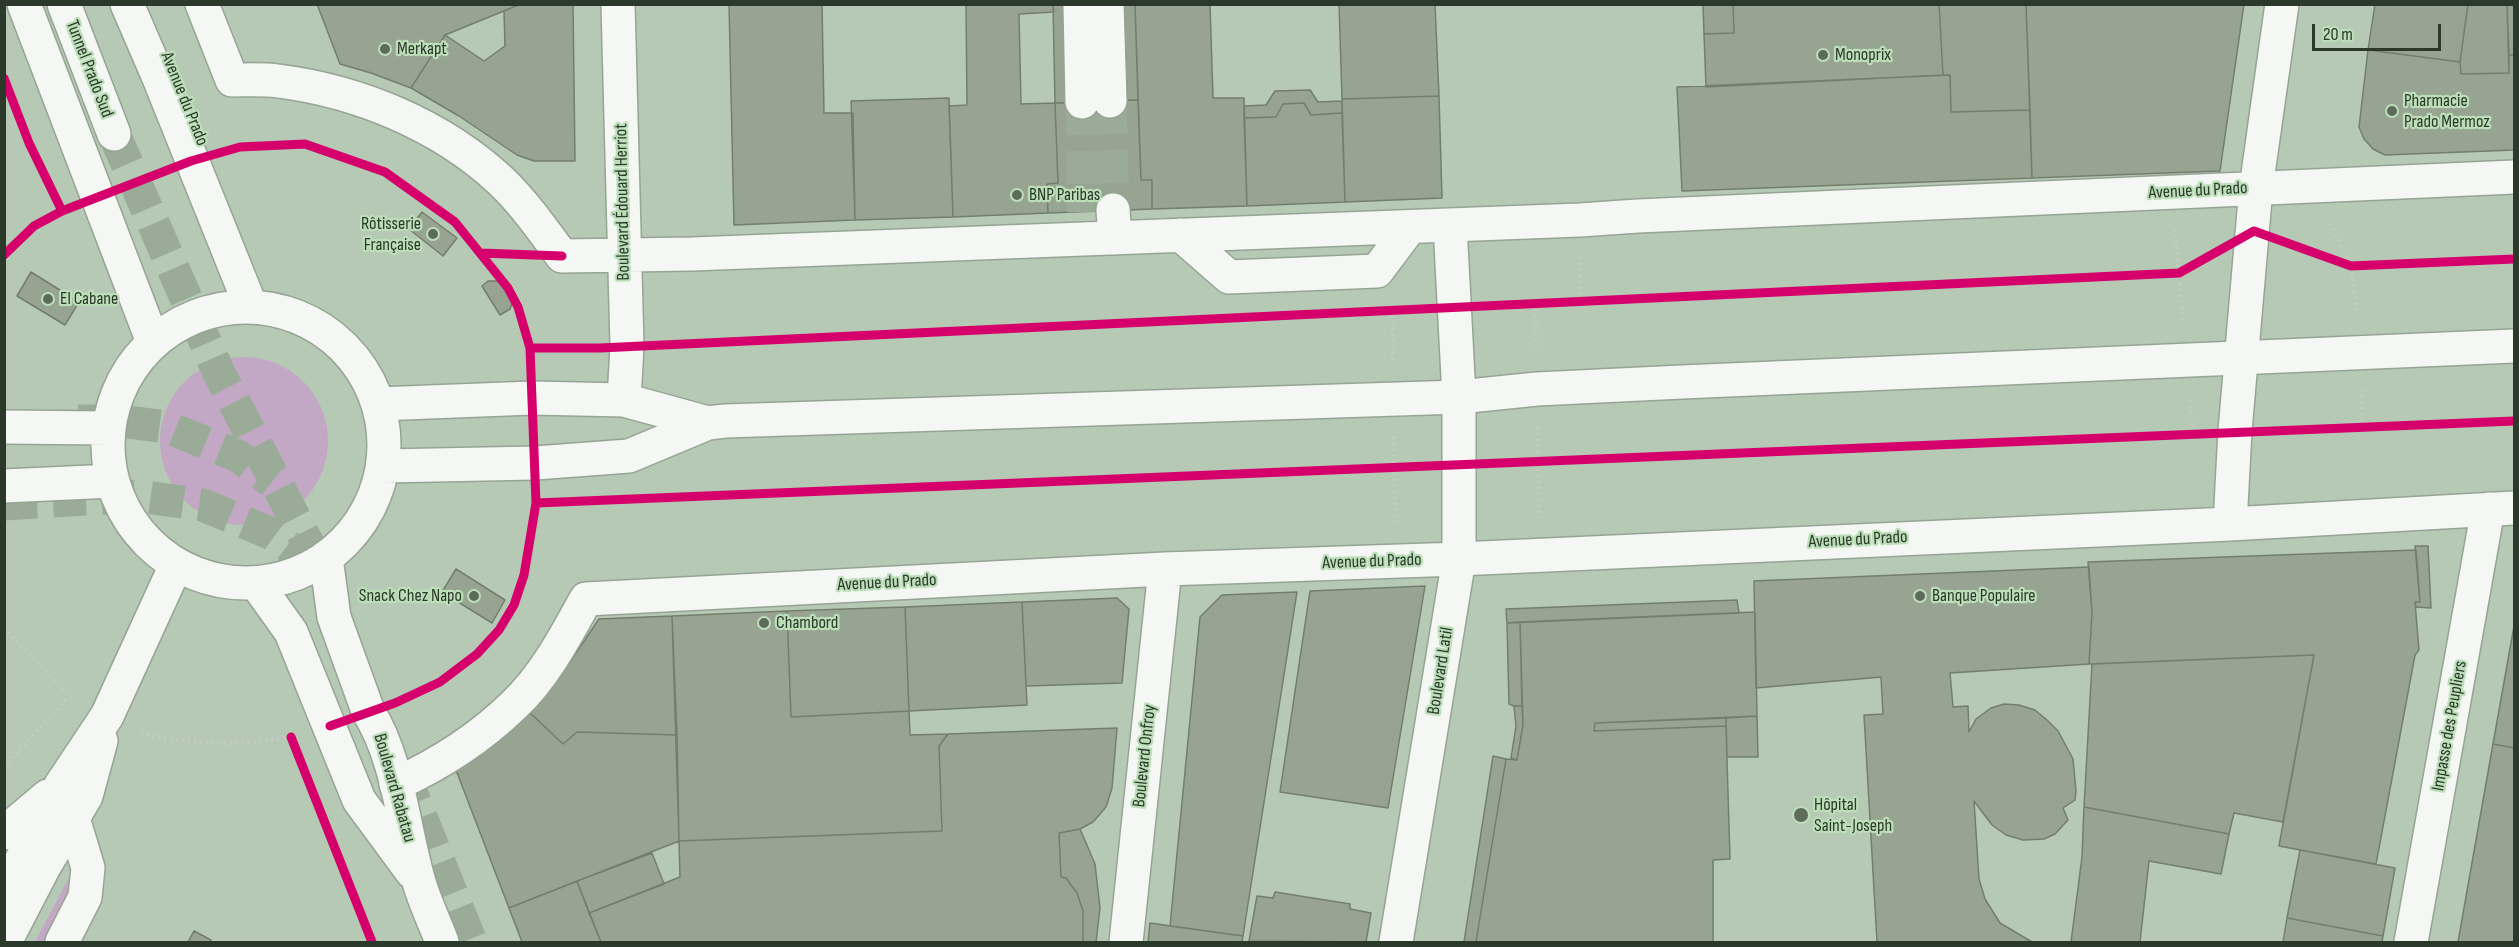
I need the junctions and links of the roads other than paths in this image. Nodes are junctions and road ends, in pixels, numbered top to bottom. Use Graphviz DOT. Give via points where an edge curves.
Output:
graph roads {
  1 [pos="24,4"];
  2 [pos="64,4"];
  3 [pos="85,4"];
  4 [pos="127,4"];
  5 [pos="202,4"];
  6 [pos="618,4"];
  7 [pos="1080,4"];
  8 [pos="1107,4"];
  9 [pos="2282,4"];
  10 [pos="2514,177"];
  11 [pos="2256,188"];
  12 [pos="1450,225"];
  13 [pos="1410,227"];
  14 [pos="1181,236"];
  15 [pos="625,255"];
  16 [pos="251,307"];
  17 [pos="153,342"];
  18 [pos="2514,346"];
  19 [pos="2243,357"];
  20 [pos="1458,397"];
  21 [pos="624,400"];
  22 [pos="378,404"];
  23 [pos="708,423"];
  24 [pos="4,427"];
  25 [pos="109,428"];
  26 [pos="384,466"];
  27 [pos="112,481"];
  28 [pos="4,486"];
  29 [pos="2501,508"];
  30 [pos="2230,524"];
  31 [pos="326,558"];
  32 [pos="1459,559"];
  33 [pos="176,565"];
  34 [pos="1165,569"];
  35 [pos="256,584"];
  36 [pos="107,716"];
  37 [pos="396,784"];
  38 [pos="61,785"];
  39 [pos="73,818"];
  40 [pos="4,833"];
  41 [pos="419,882"];
  42 [pos="4,893"];
  43 [pos="5,942"];
  44 [pos="62,942"];
  45 [pos="442,942"];
  46 [pos="1126,942"];
  47 [pos="1396,942"];
  48 [pos="2411,942"];
  1 -- 17 [label="main road"];
  2 -- 3 [label="main road, Tunnel Prado Sud" via="123,132"];
  4 -- 16 [label="main road, Avenue du Prado"];
  5 -- 15 [label="main road, Avenue du Prado" via="232,80 276,80 330,89 404,116 472,157 502,183 562,256"];
  6 -- 15 [label="main road, Boulevard Édouard Herriot"];
  7 -- 8 [label="main road" via="1096,102"];
  9 -- 11 [label="main road"];
  10 -- 11 [label="main road, Avenue du Prado"];
  11 -- 12 [label="main road, Avenue du Prado"];
  11 -- 19 [label="main road"];
  12 -- 13 [label="main road, Avenue du Prado"];
  12 -- 20 [label="main road"];
  13 -- 14 [label="main road, Avenue du Prado"];
  13 -- 14 [label="main road" via="1377,271 1229,277"];
  14 -- 15 [label="main road, Avenue du Prado" via="1099,225"];
  15 -- 21 [label="main road, Boulevard Édouard Herriot"];
  16 -- 17 [label="main road" via="216,310 182,322"];
  16 -- 22 [label="main road" via="285,312 316,326 343,346 364,373"];
  17 -- 25 [label="main road" via="124,381"];
  18 -- 19 [label="main road"];
  19 -- 20 [label="main road" via="1537,389"];
  19 -- 30 [label="main road"];
  20 -- 23 [label="main road"];
  20 -- 32 [label="main road, Boulevard Latil"];
  21 -- 22 [label="main road" via="532,398"];
  21 -- 23 [label="main road"];
  22 -- 26 [label="main road"];
  23 -- 26 [label="main road" via="629,456 535,463"];
  24 -- 25 [label="main road"];
  25 -- 27 [label="main road"];
  26 -- 31 [label="main road" via="361,523"];
  27 -- 28 [label="main road"];
  27 -- 33 [label="main road" via="134,526"];
  29 -- 30 [label="main road, Avenue du Prado"];
  29 -- 48 [label="main road, Impasse des Peupliers"];
  30 -- 32 [label="main road, Avenue du Prado"];
  31 -- 35 [label="main road" via="292,576"];
  31 -- 37 [label="main road, Boulevard Rabatau" via="334,617"];
  32 -- 34 [label="main road, Avenue du Prado"];
  32 -- 47 [label="main road, Boulevard Latil"];
  33 -- 35 [label="main road" via="201,576"];
  33 -- 36 [label="main road"];
  34 -- 37 [label="main road, Avenue du Prado" via="586,599 540,675 515,704 463,747"];
  34 -- 46 [label="main road, Boulevard Onfroy"];
  35 -- 41 [label="main road, Boulevard Rabatau" via="291,632 359,800"];
  36 -- 38 [label="main road"];
  36 -- 39 [label="main road" via="86,796"];
  37 -- 41 [label="main road, Boulevard Rabatau"];
  38 -- 40 [label="main road"];
  38 -- 42 [label="main road"];
  39 -- 43 [label="main road"];
  39 -- 44 [label="main road" via="88,868 85,897"];
  41 -- 45 [label="main road, Boulevard Rabatau"];
}
